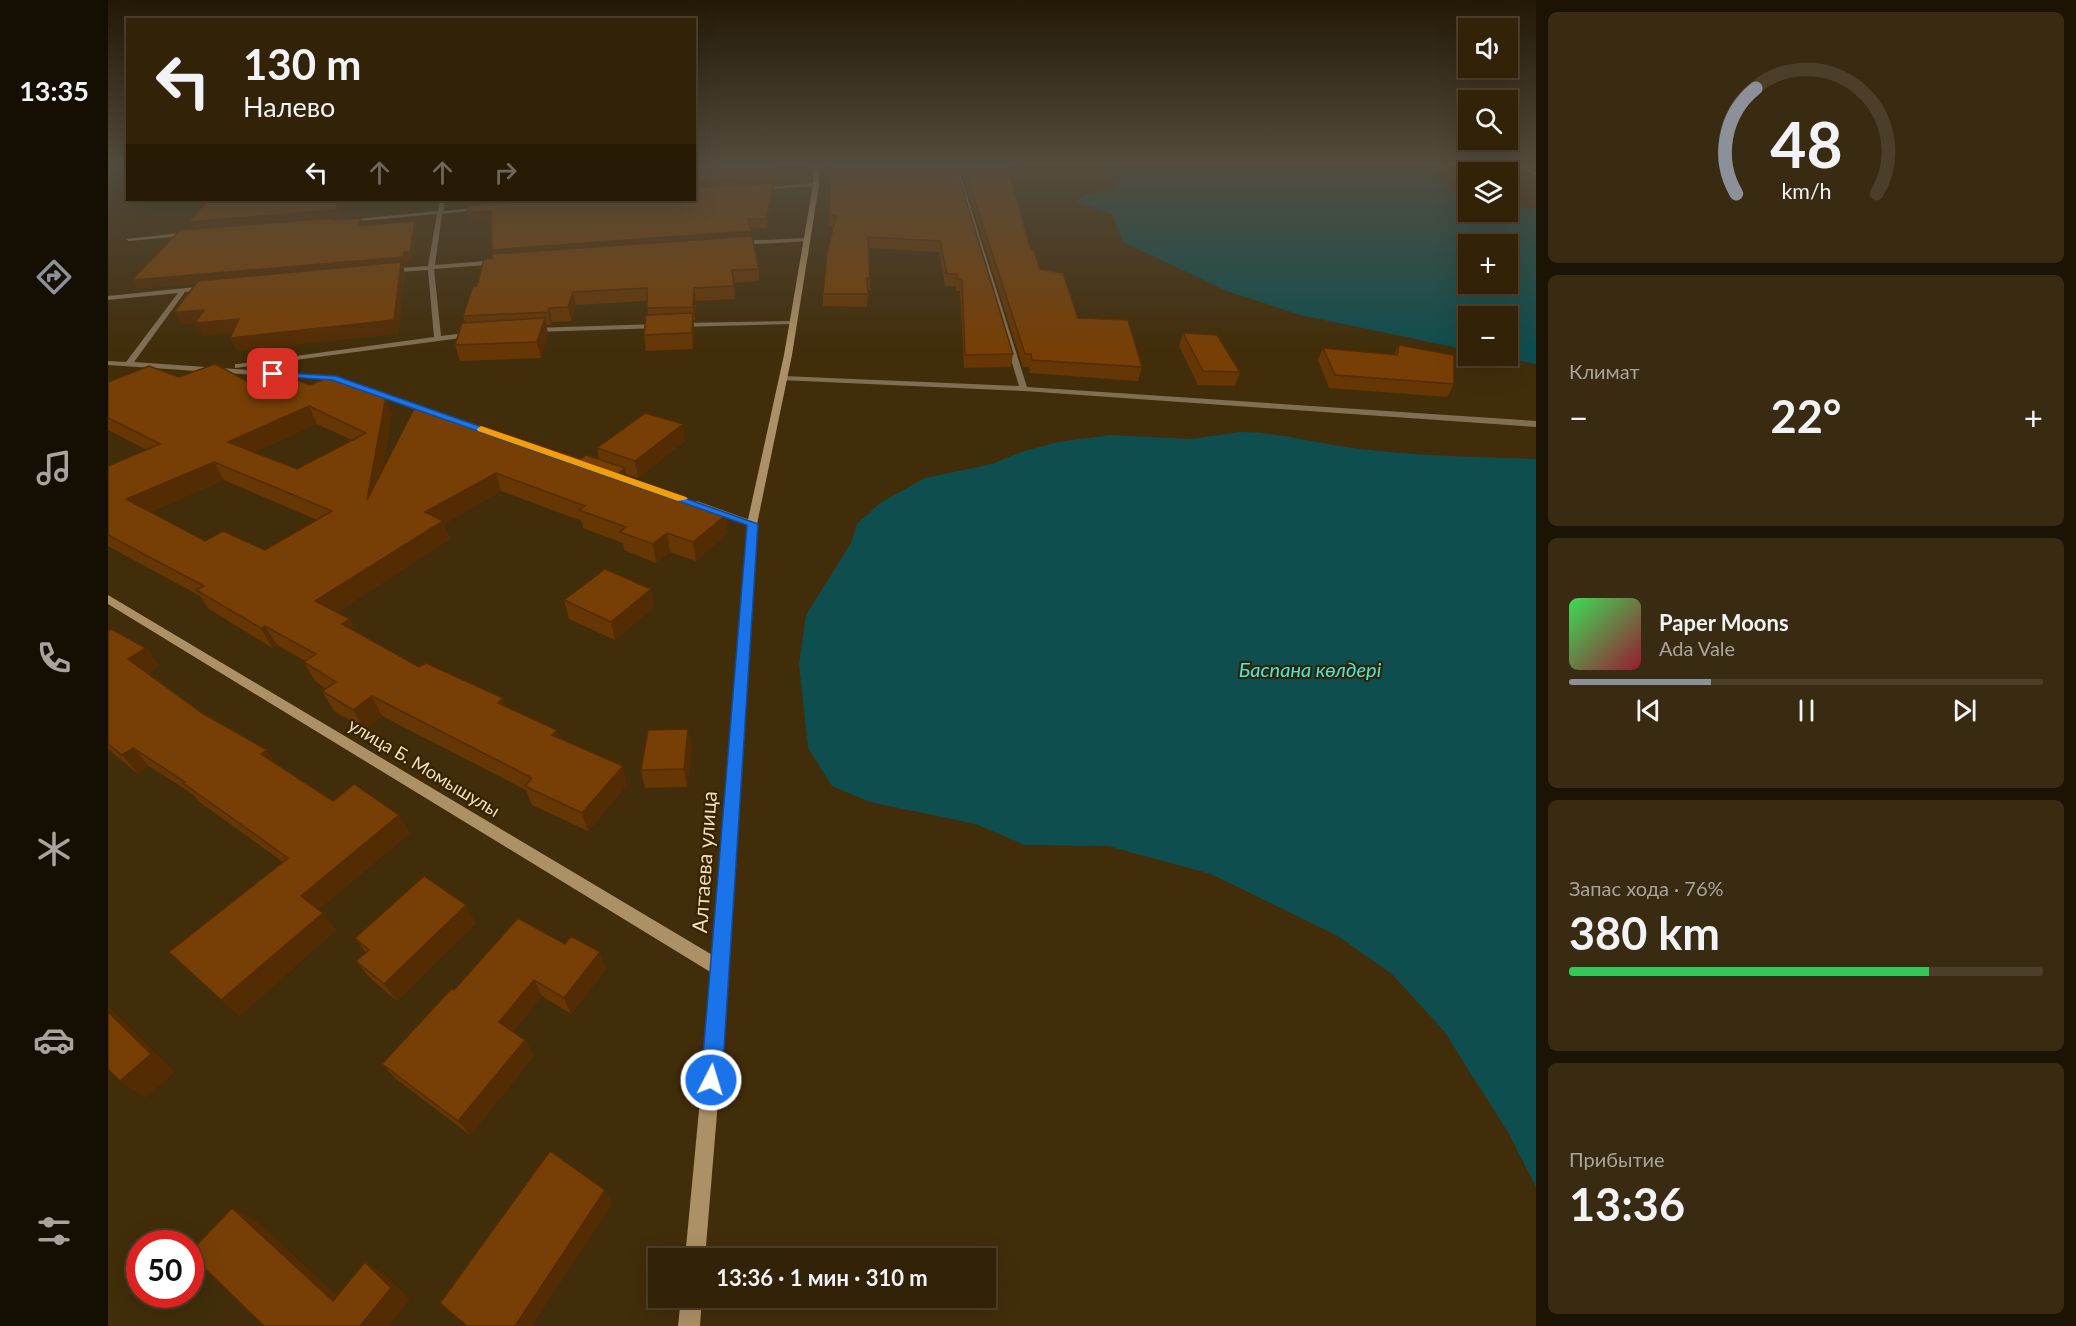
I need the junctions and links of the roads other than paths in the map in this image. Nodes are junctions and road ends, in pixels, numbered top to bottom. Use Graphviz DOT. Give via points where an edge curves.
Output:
graph roads {
  1 [pos="439,226"];
  2 [pos="810,226"];
  3 [pos="974,226"];
  4 [pos="198,233"];
  5 [pos="129,239"];
  6 [pos="808,240"];
  7 [pos="732,244"];
  8 [pos="512,261"];
  9 [pos="431,268"];
  10 [pos="377,272"];
  11 [pos="217,287"];
  12 [pos="183,291"];
  13 [pos="108,298"];
  14 [pos="794,323"];
  15 [pos="518,331"];
  16 [pos="483,332"];
  17 [pos="438,339"];
  18 [pos="108,363"];
  19 [pos="128,365"];
  20 [pos="213,370"];
  21 [pos="783,378"];
  22 [pos="1024,389"];
  23 [pos="447,417"];
  24 [pos="1536,424"];
  25 [pos="684,500"];
  26 [pos="752,524"];
  27 [pos="108,599"];
  28 [pos="721,969"];
  29 [pos="696,1248"];
  30 [pos="691,1308"];
  31 [pos="689,1326"];
  1 -- 9 [label="street"];
  2 -- 6 [label="main road, Алтаева улица"];
  3 -- 22 [label="street"];
  4 -- 5 [label="street"];
  6 -- 7 [label="street"];
  6 -- 14 [label="main road, Алтаева улица"];
  8 -- 9 [label="street"];
  9 -- 10 [label="street"];
  9 -- 17 [label="street"];
  11 -- 12 [label="street"];
  12 -- 13 [label="street"];
  12 -- 19 [label="street"];
  14 -- 15 [label="street"];
  14 -- 21 [label="main road, Алтаева улица"];
  16 -- 17 [label="street"];
  17 -- 20 [label="street"];
  18 -- 19 [label="street"];
  19 -- 20 [label="street"];
  20 -- 23 [label="street" via="333,378"];
  21 -- 22 [label="street"];
  21 -- 26 [label="main road, Алтаева улица"];
  22 -- 24 [label="street"];
  25 -- 26 [label="street"];
  26 -- 28 [label="main road, Алтаева улица"];
  27 -- 28 [label="main road, улица Б. Момышулы"];
  28 -- 29 [label="main road, Алтаева улица"];
  30 -- 31 [label="main road"];
}
